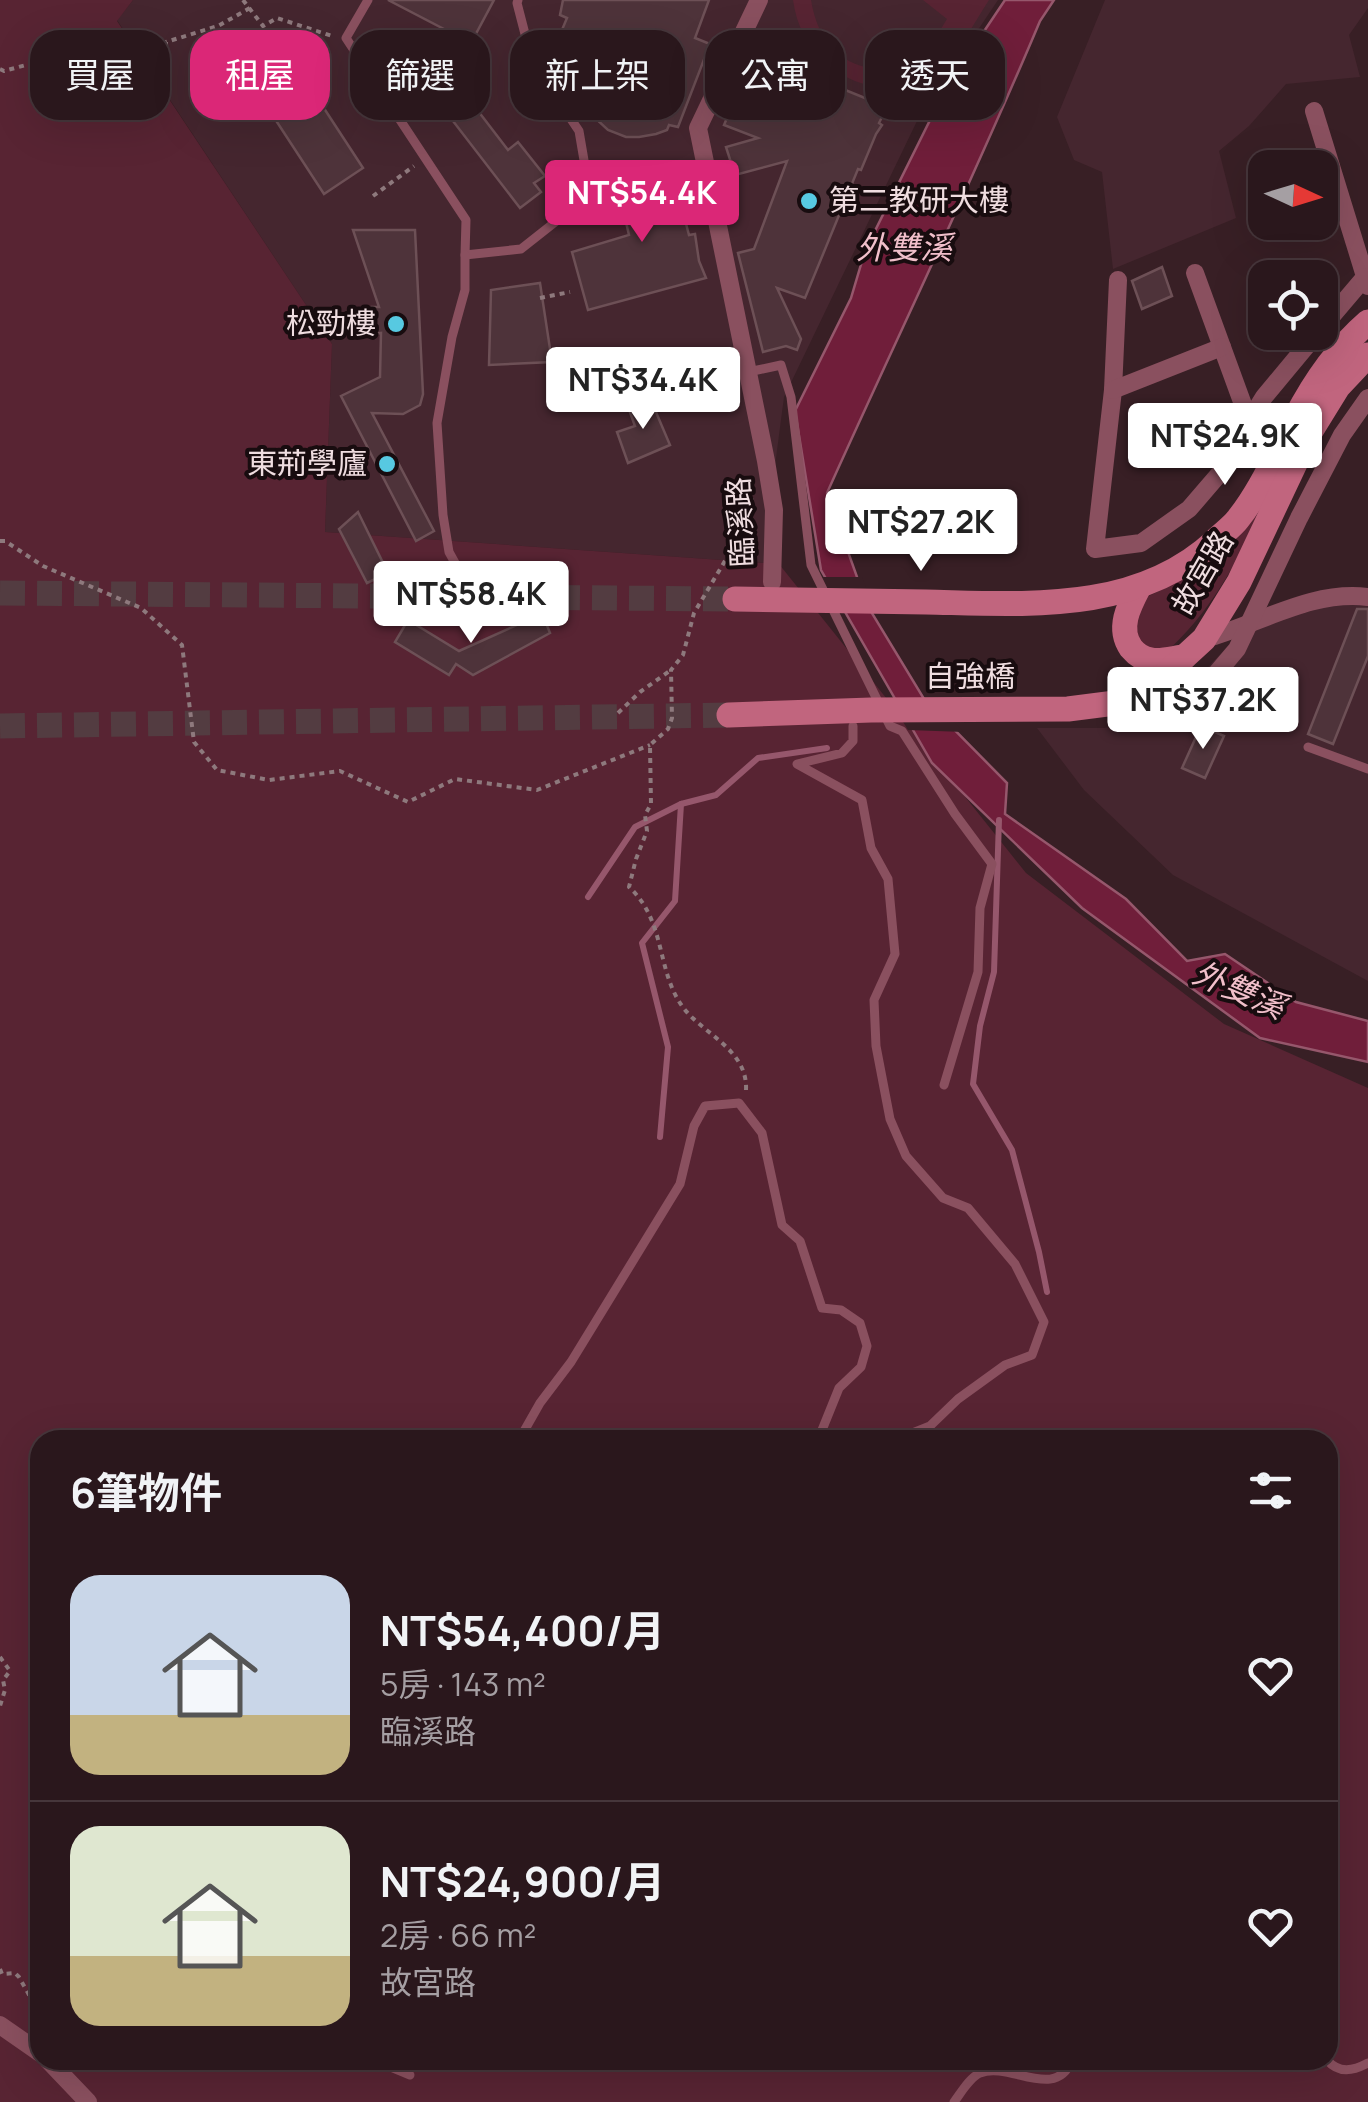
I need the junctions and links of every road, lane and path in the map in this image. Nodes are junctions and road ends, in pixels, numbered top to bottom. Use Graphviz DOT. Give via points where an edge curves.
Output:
graph roads {
  1 [pos="243,0"];
  2 [pos="368,0"];
  3 [pos="518,0"];
  4 [pos="759,0"];
  5 [pos="250,8"];
  6 [pos="346,38"];
  7 [pos="0,69"];
  8 [pos="1314,111"];
  9 [pos="426,157"];
  10 [pos="373,196"];
  11 [pos="465,255"];
  12 [pos="1196,272"];
  13 [pos="1118,280"];
  14 [pos="1367,281"];
  15 [pos="570,292"];
  16 [pos="540,298"];
  17 [pos="1338,311"];
  18 [pos="1368,322"];
  19 [pos="1222,347"];
  20 [pos="1303,350"];
  21 [pos="1368,354"];
  22 [pos="748,372"];
  23 [pos="1113,390"];
  24 [pos="1368,398"];
  25 [pos="1249,421"];
  26 [pos="766,460"];
  27 [pos="0,540"];
  28 [pos="772,582"];
  29 [pos="1138,587"];
  30 [pos="1368,597"];
  31 [pos="734,598"];
  32 [pos="534,614"];
  33 [pos="1204,639"];
  34 [pos="1184,657"];
  35 [pos="671,670"];
  36 [pos="1204,688"];
  37 [pos="1068,709"];
  38 [pos="618,713"];
  39 [pos="729,714"];
  40 [pos="862,718"];
  41 [pos="650,745"];
  42 [pos="1308,747"];
  43 [pos="1368,770"];
  44 [pos="944,1085"];
  45 [pos="739,1102"];
  46 [pos="525,1430"];
  47 [pos="822,1430"];
  48 [pos="920,1430"];
  49 [pos="0,1658"];
  50 [pos="0,1706"];
  51 [pos="0,1969"];
  52 [pos="30,1997"];
  53 [pos="0,2025"];
  54 [pos="30,2046"];
  55 [pos="1368,2063"];
  56 [pos="1338,2068"];
  57 [pos="57,2070"];
  58 [pos="396,2070"];
  59 [pos="1069,2070"];
  60 [pos="410,2076"];
  61 [pos="88,2102"];
  62 [pos="954,2102"];
  1 -- 5 [label="path"];
  2 -- 6 [label="lane"];
  3 -- 11 [label="lane" via="532,61 580,130 586,172 578,204 521,248"];
  4 -- 22 [label="street, 臨溪路" via="698,128"];
  5 -- 6 [label="path" via="263,26 278,18"];
  5 -- 7 [label="path" via="166,42 167,83 152,95 136,97 55,58"];
  6 -- 9 [label="lane"];
  8 -- 14 [label="street"];
  9 -- 10 [label="path"];
  9 -- 11 [label="lane" via="466,220"];
  11 -- 32 [label="lane" via="465,290 437,423 449,552 460,572"];
  12 -- 19 [label="street"];
  13 -- 23 [label="street"];
  14 -- 17 [label="street"];
  15 -- 16 [label="path"];
  18 -- 29 [label="main road, 故宮路" via="1324,372 1238,520 1170,574"];
  19 -- 23 [label="street"];
  19 -- 25 [label="street"];
  20 -- 25 [label="street"];
  21 -- 33 [label="main road, 故宮路" via="1338,386 1310,434"];
  22 -- 26 [label="street, 臨溪路"];
  22 -- 44 [label="lane" via="781,365 791,397 811,565 890,726 902,732 992,864 980,908 978,972"];
  23 -- 25 [label="street" via="1094,549 1141,543 1189,509 1232,459"];
  24 -- 36 [label="street" via="1342,435 1237,649"];
  26 -- 28 [label="street, 臨溪路" via="774,510"];
  26 -- 35 [label="path" via="738,539 694,613 683,655"];
  27 -- 41 [label="path" via="140,608 182,645 194,742 217,770 268,780 340,771 408,802 455,779 537,790"];
  29 -- 31 [label="main road, 故宮路" via="1030,604"];
  29 -- 34 [label="main road" via="1124,623 1126,640 1152,660"];
  30 -- 33 [label="street" via="1286,608"];
  33 -- 34 [label="main road, 故宮路"];
  34 -- 37 [label="main road, 故宮路" via="1115,703"];
  35 -- 38 [label="path"];
  35 -- 41 [label="path" via="672,718"];
  37 -- 40 [label="main road, 自強橋"];
  39 -- 40 [label="main road, 自強橋"];
  40 -- 48 [label="lane" via="842,753 798,764 862,800 872,848 888,879 895,954 874,1000 890,1119 906,1156 943,1198 968,1208 1014,1264 1044,1322 1032,1355 1005,1365"];
  41 -- 45 [label="path" via="651,804 629,887 658,930 671,988 684,1010 742,1068 746,1092"];
  42 -- 43 [label="lane"];
  45 -- 46 [label="lane" via="705,1106 680,1184"];
  45 -- 47 [label="lane" via="762,1133 782,1225 800,1241 822,1308 842,1310 860,1323 866,1346 861,1367 839,1388"];
  49 -- 50 [label="path" via="10,1671"];
  51 -- 52 [label="path" via="19,1977"];
  53 -- 54 [label="street"];
  55 -- 56 [label="lane"];
  57 -- 61 [label="street"];
  58 -- 60 [label="lane"];
  59 -- 62 [label="lane" via="1056,2080 980,2073"];
}
